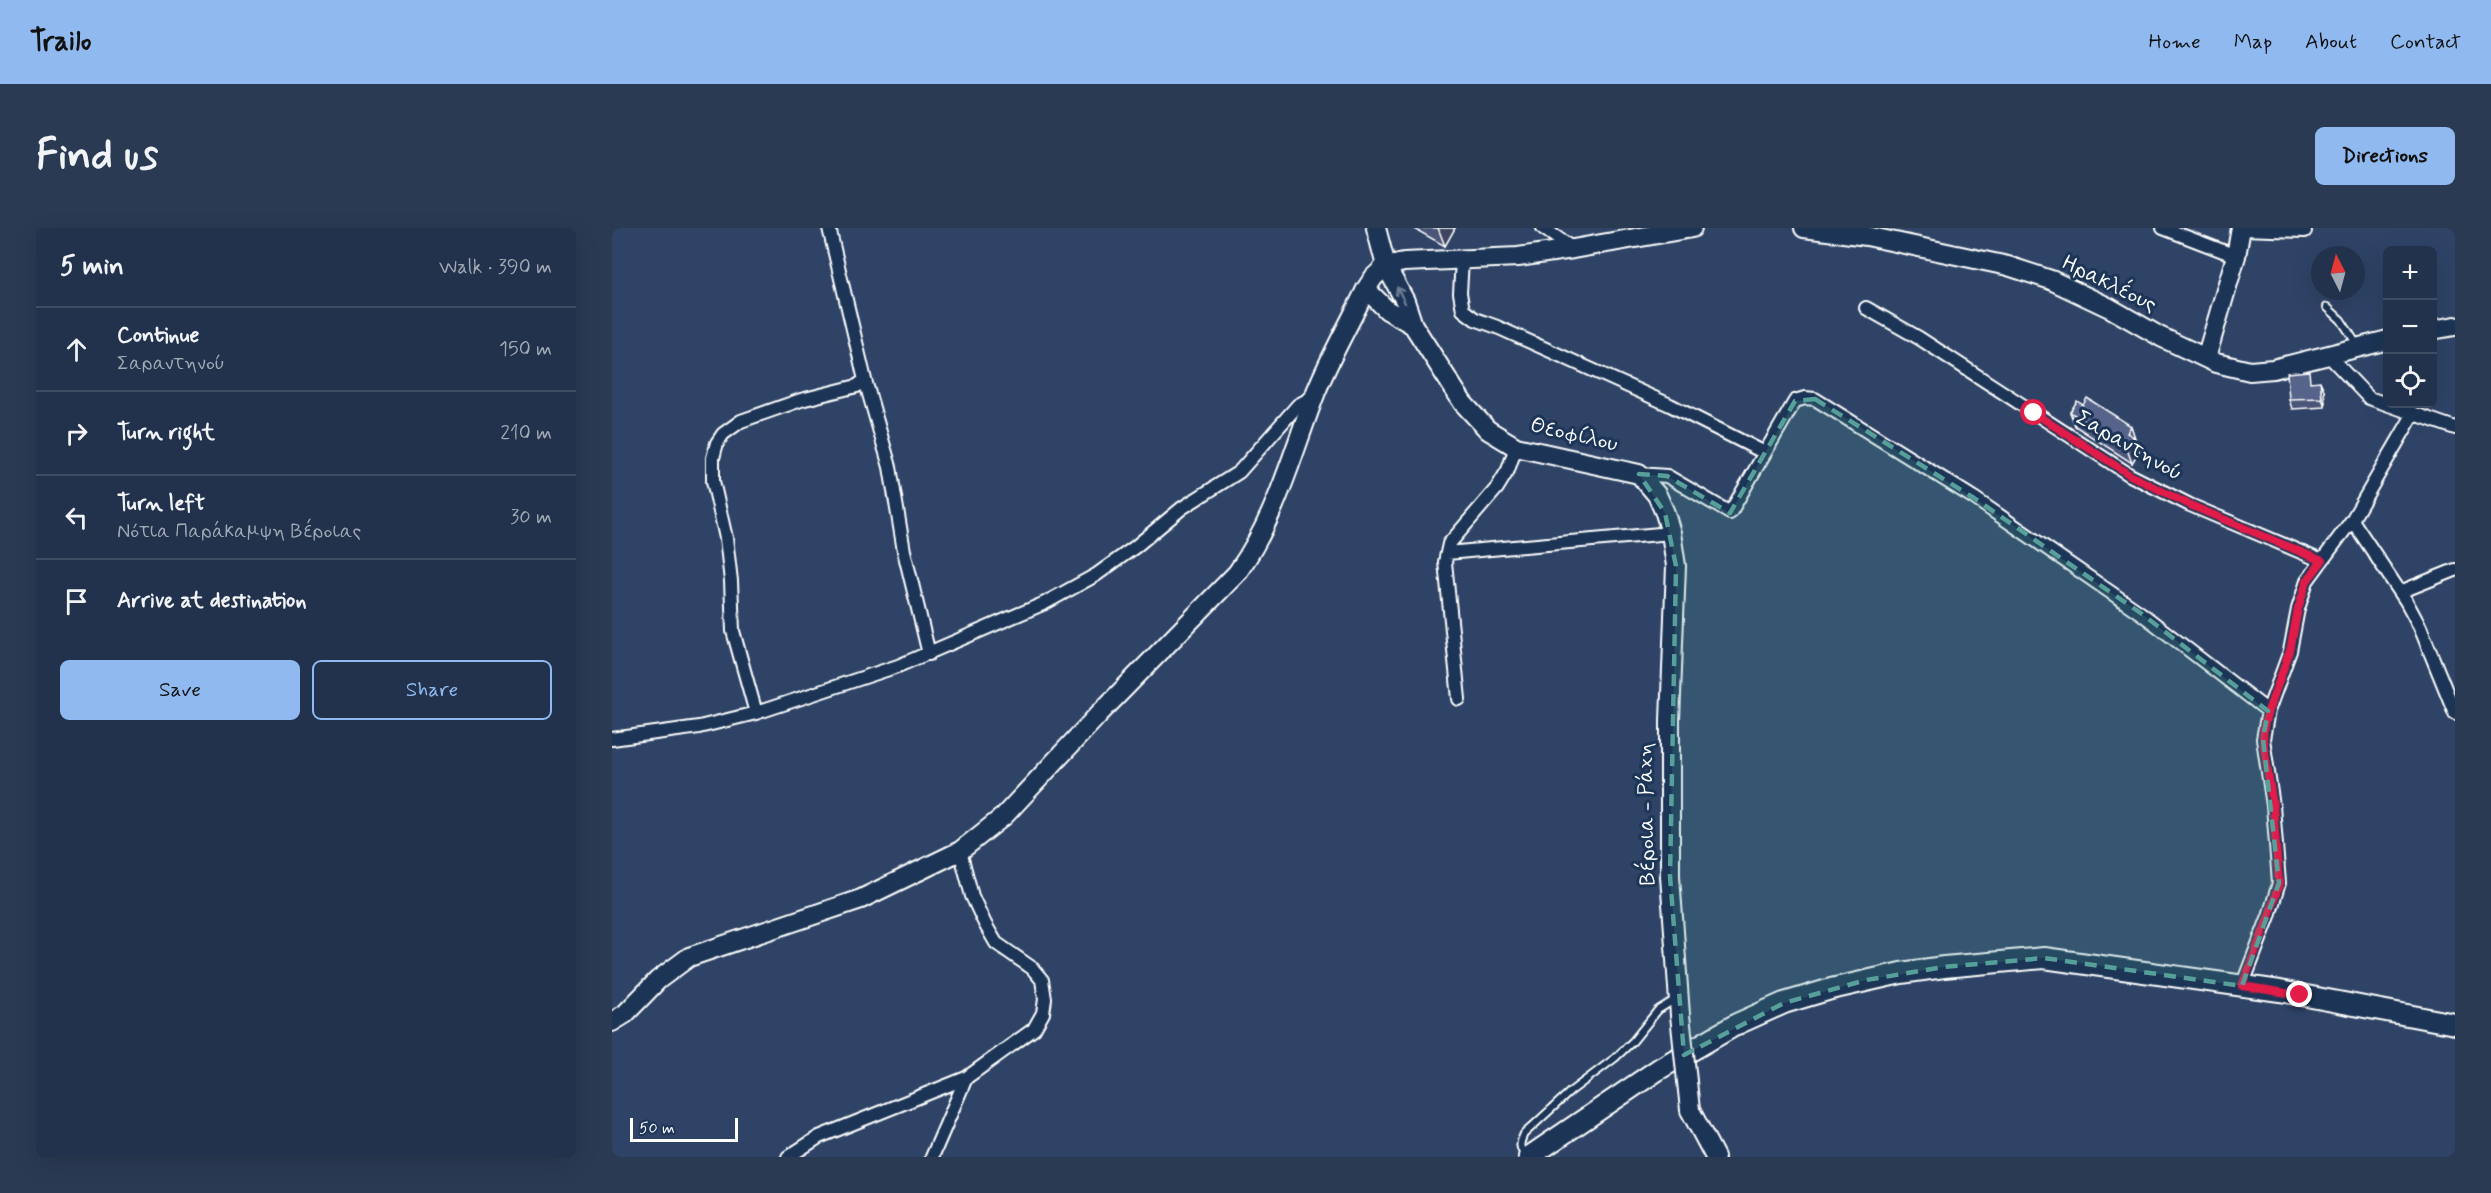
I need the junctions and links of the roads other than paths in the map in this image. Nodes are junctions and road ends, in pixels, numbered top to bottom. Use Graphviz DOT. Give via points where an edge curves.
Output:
graph roads {
  1 [pos="829,228"];
  2 [pos="1543,228"];
  3 [pos="1692,228"];
  4 [pos="1803,228"];
  5 [pos="2163,228"];
  6 [pos="2241,229"];
  7 [pos="1379,230"];
  8 [pos="2305,231"];
  9 [pos="1573,249"];
  10 [pos="2236,256"];
  11 [pos="1462,260"];
  12 [pos="1386,266"];
  13 [pos="1366,289"];
  14 [pos="2327,307"];
  15 [pos="1866,308"];
  16 [pos="1413,325"];
  17 [pos="2455,326"];
  18 [pos="2437,329"];
  19 [pos="2383,341"];
  20 [pos="2359,347"];
  21 [pos="2329,356"];
  22 [pos="2206,358"];
  23 [pos="865,380"];
  24 [pos="1315,396"];
  25 [pos="2413,415"];
  26 [pos="2455,428"];
  27 [pos="1516,447"];
  28 [pos="1765,453"];
  29 [pos="1639,474"];
  30 [pos="2352,520"];
  31 [pos="1671,533"];
  32 [pos="1447,554"];
  33 [pos="2322,561"];
  34 [pos="2455,570"];
  35 [pos="2400,592"];
  36 [pos="928,654"];
  37 [pos="1459,699"];
  38 [pos="2268,711"];
  39 [pos="756,712"];
  40 [pos="2455,713"];
  41 [pos="612,739"];
  42 [pos="960,851"];
  43 [pos="2242,986"];
  44 [pos="1679,1006"];
  45 [pos="612,1022"];
  46 [pos="2455,1024"];
  47 [pos="966,1078"];
  48 [pos="788,1157"];
  49 [pos="932,1157"];
  50 [pos="1528,1157"];
  51 [pos="1715,1157"];
  1 -- 23 [label="street"];
  2 -- 9 [label="street"];
  3 -- 9 [label="street"];
  4 -- 22 [label="street, Ηρακλέους" via="1867,236 2008,266 2051,280"];
  5 -- 10 [label="street"];
  6 -- 8 [label="street"];
  6 -- 10 [label="street"];
  7 -- 12 [label="street, Θεοφίλου"];
  9 -- 11 [label="street"];
  10 -- 22 [label="street"];
  11 -- 12 [label="street" via="1404,261"];
  11 -- 28 [label="street" via="1463,310 1475,319 1660,401"];
  12 -- 13 [label="street"];
  16 -- 12 [label="street, Θεοφίλου, one-way"];
  13 -- 16 [label="street, Θεοφίλου" via="1387,310"];
  13 -- 24 [label="street"];
  14 -- 20 [label="lane"];
  15 -- 33 [label="street, Σαραντηνού" via="2130,475"];
  16 -- 27 [label="street, Θεοφίλου" via="1463,403 1488,430"];
  17 -- 18 [label="street"];
  19 -- 20 [label="street, Ηρακλέους"];
  20 -- 21 [label="street, Ηρακλέους"];
  21 -- 22 [label="street, Ηρακλέους" via="2273,369 2250,370"];
  21 -- 25 [label="street" via="2369,398"];
  23 -- 36 [label="street" via="890,467"];
  23 -- 39 [label="street" via="857,386 741,421 717,443 713,481 726,538 734,631"];
  24 -- 36 [label="street" via="1298,405 1239,472 1182,508 1095,575 1046,603"];
  24 -- 42 [label="street" via="1268,523 1237,573 1004,816"];
  25 -- 26 [label="street"];
  25 -- 30 [label="street"];
  27 -- 29 [label="street, Θεοφίλου"];
  27 -- 32 [label="street" via="1497,488 1449,544"];
  28 -- 29 [label="street" via="1730,513 1667,476"];
  28 -- 38 [label="street" via="1795,401 1815,399 1983,505 2142,614"];
  29 -- 31 [label="street, Βέροια - Ράχη" via="1657,495"];
  30 -- 33 [label="street"];
  30 -- 35 [label="street"];
  31 -- 32 [label="street"];
  31 -- 44 [label="street, Βέροια - Ράχη" via="1676,566 1670,720 1670,876"];
  32 -- 37 [label="street"];
  33 -- 38 [label="street" via="2307,581 2290,651"];
  34 -- 35 [label="street"];
  35 -- 40 [label="street" via="2420,627"];
  36 -- 39 [label="street"];
  38 -- 43 [label="street" via="2263,739 2279,884"];
  39 -- 41 [label="street" via="699,727"];
  42 -- 45 [label="street" via="861,899 689,957"];
  42 -- 47 [label="street" via="972,896 985,924 996,943 1032,968 1042,980 1045,999 1034,1029"];
  43 -- 46 [label="main road"];
  43 -- 50 [label="main road" via="2044,958 1944,967 1866,980 1784,1003 1737,1024 1659,1069"];
  44 -- 50 [label="lane" via="1658,1010 1633,1041 1524,1134 1521,1150"];
  44 -- 51 [label="street, Βέροια - Ράχη, bridge" via="1690,1110"];
  47 -- 48 [label="street" via="819,1137"];
  47 -- 49 [label="street"];
}
